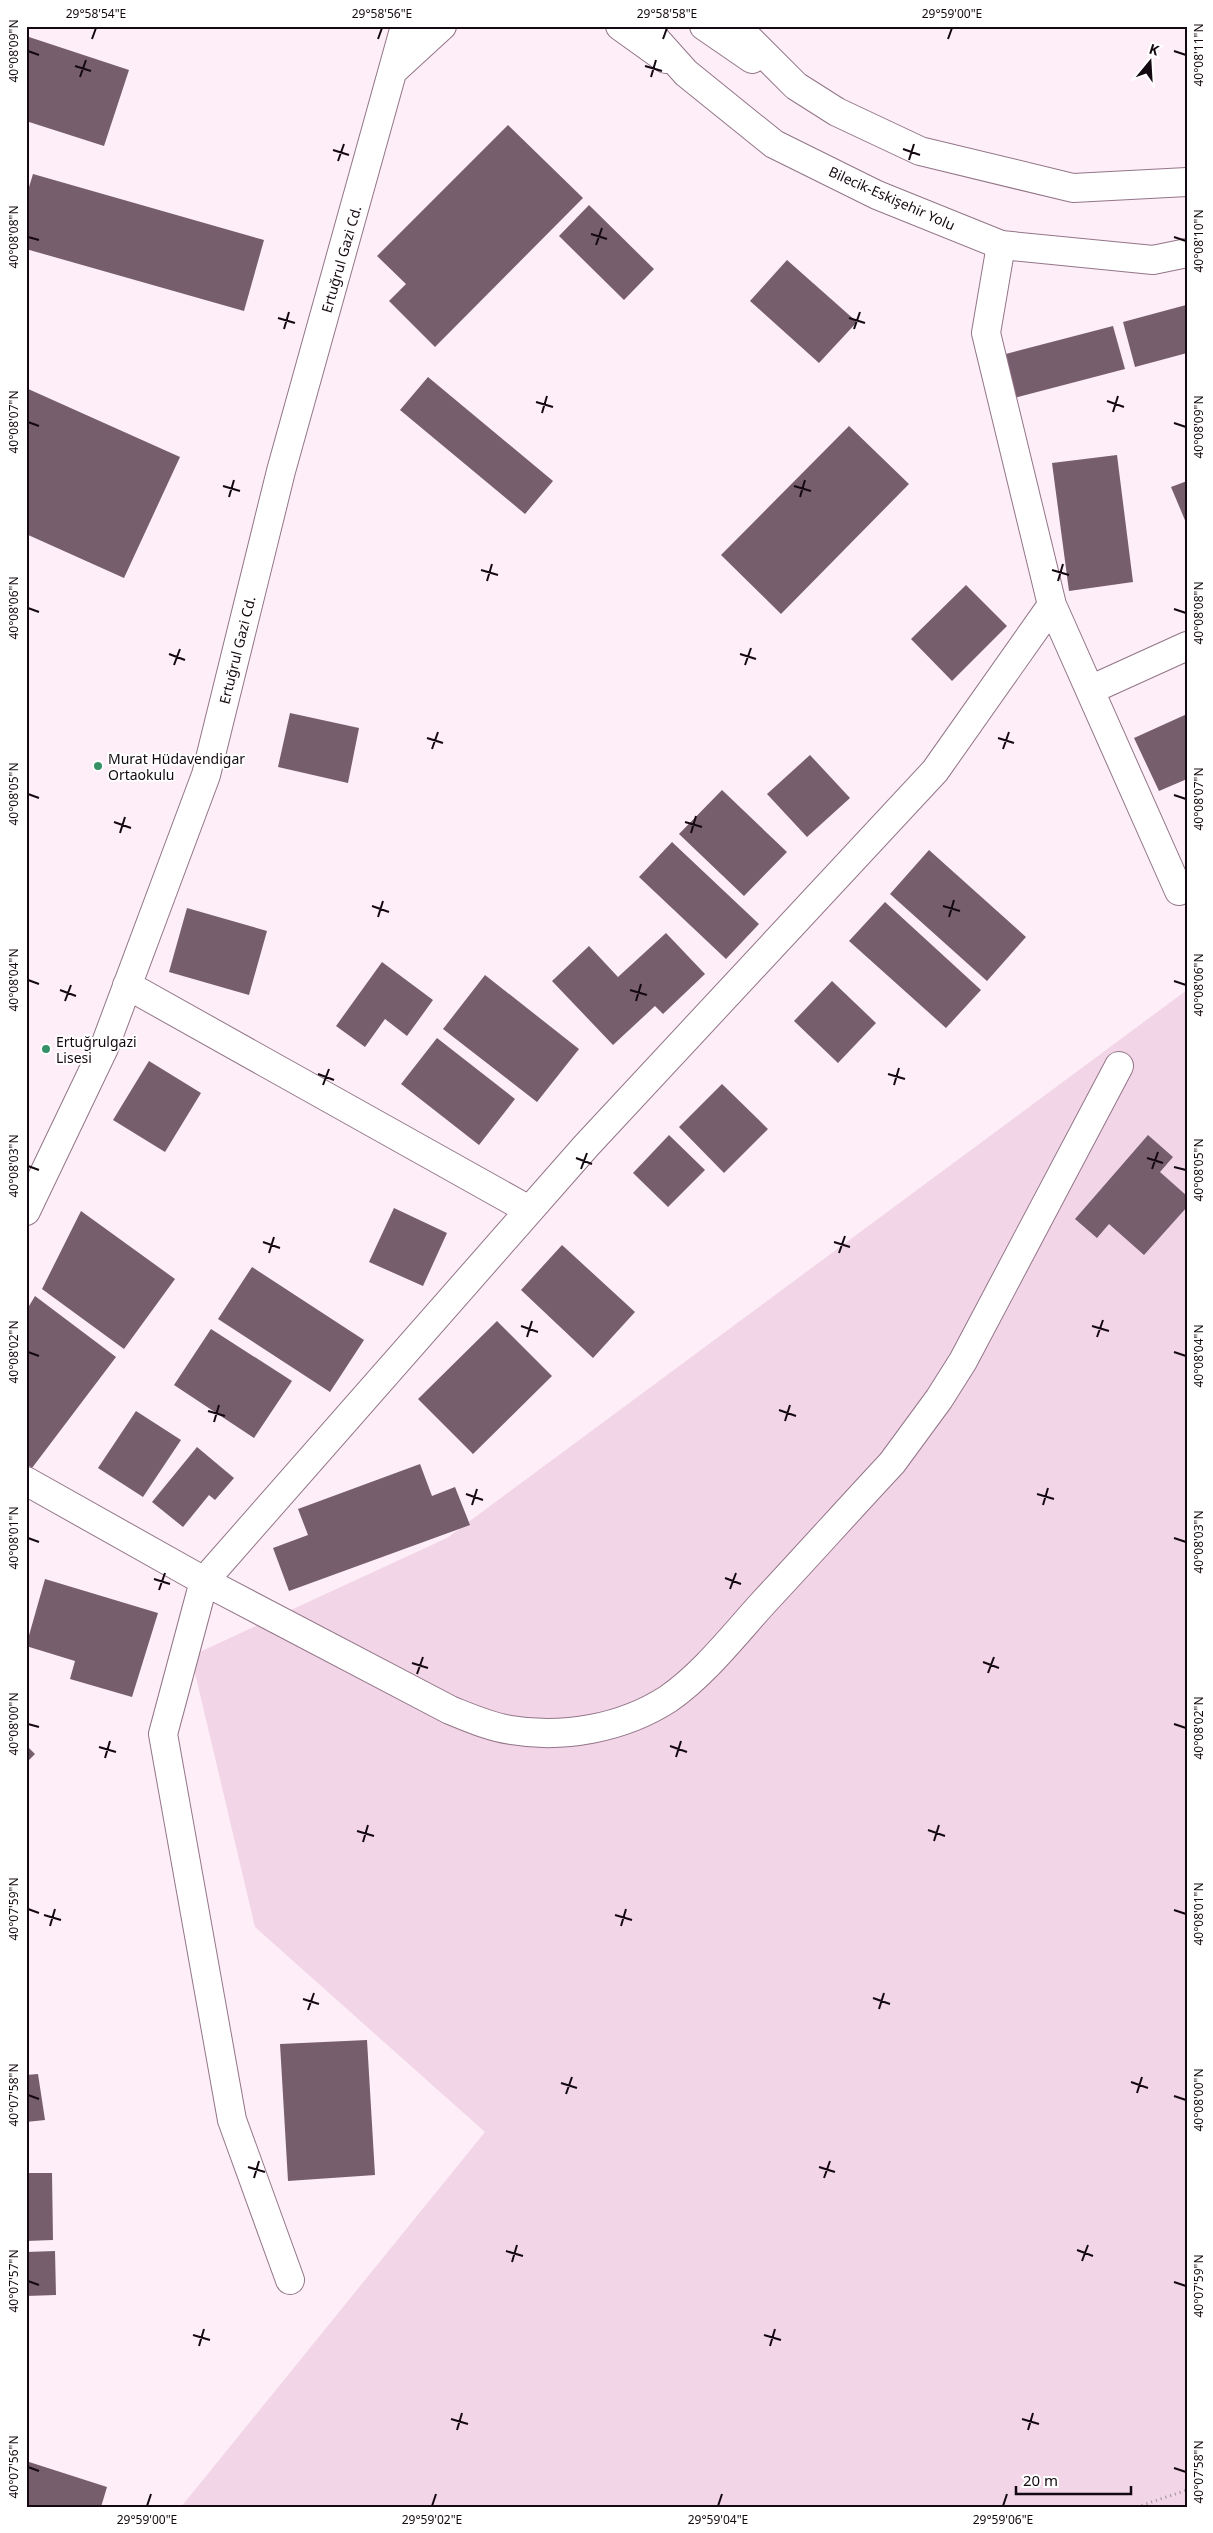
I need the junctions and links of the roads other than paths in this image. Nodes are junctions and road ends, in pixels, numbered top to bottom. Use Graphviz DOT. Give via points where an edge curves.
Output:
graph roads {
  1 [pos="406,26"];
  2 [pos="442,26"];
  3 [pos="620,26"];
  4 [pos="644,26"];
  5 [pos="704,26"];
  6 [pos="736,26"];
  7 [pos="393,71"];
  8 [pos="686,73"];
  9 [pos="796,86"];
  10 [pos="1187,182"];
  11 [pos="1001,245"];
  12 [pos="1187,253"];
  13 [pos="1052,605"];
  14 [pos="1187,646"];
  15 [pos="1090,690"];
  16 [pos="1179,891"];
  17 [pos="128,985"];
  18 [pos="1119,1066"];
  19 [pos="529,1210"];
  20 [pos="26,1211"];
  21 [pos="26,1481"];
  22 [pos="204,1581"];
  23 [pos="290,2280"];
  1 -- 7 [label="street, Ertuğrul Gazi Cd."];
  2 -- 7 [label="street"];
  3 -- 8 [label="street"];
  4 -- 8 [label="street, Bilecik-Eskişehir Yolu"];
  5 -- 9 [label="street"];
  6 -- 9 [label="street"];
  7 -- 17 [label="street, Ertuğrul Gazi Cd." via="281,471 206,775"];
  8 -- 11 [label="street, Bilecik-Eskişehir Yolu" via="774,144 877,195"];
  9 -- 10 [label="street" via="837,112 920,151 1073,188"];
  11 -- 12 [label="street, Bilecik-Eskişehir Yolu" via="1153,260"];
  11 -- 13 [label="street" via="986,333"];
  13 -- 15 [label="street"];
  13 -- 19 [label="street" via="935,771"];
  14 -- 15 [label="street"];
  15 -- 16 [label="street"];
  17 -- 19 [label="street"];
  17 -- 20 [label="street, Ertuğrul Gazi Cd." via="104,1048"];
  18 -- 22 [label="street" via="962,1361 917,1431 886,1470 708,1663 668,1698 607,1726 551,1733 511,1730 450,1710"];
  19 -- 22 [label="street"];
  21 -- 22 [label="street"];
  22 -- 23 [label="street" via="162,1734 232,2120"];
}
